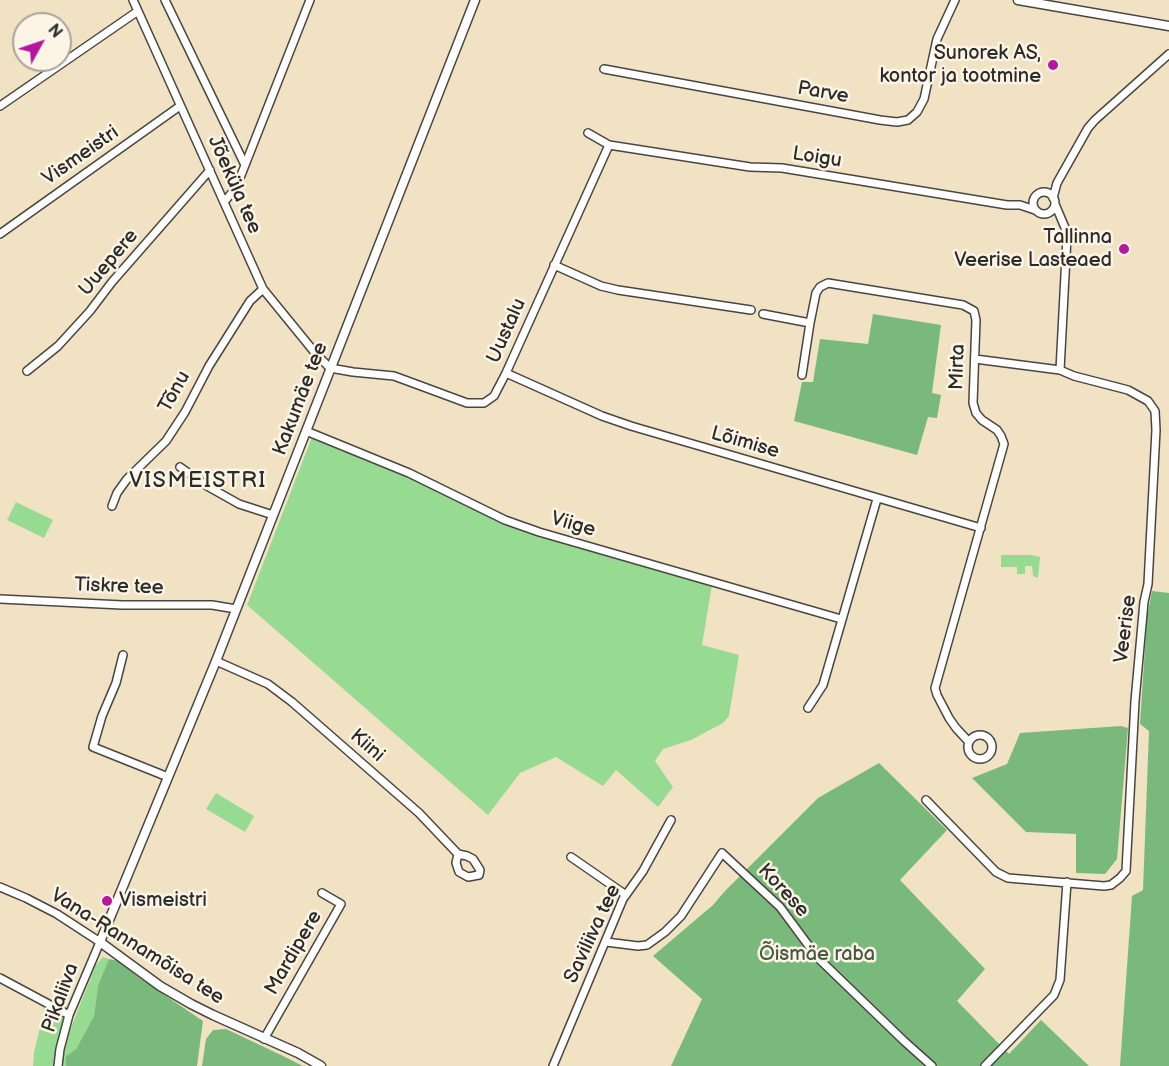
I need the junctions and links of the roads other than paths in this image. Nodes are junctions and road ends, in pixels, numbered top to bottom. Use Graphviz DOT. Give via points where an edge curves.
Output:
graph roads {
  1 [pos="133,0"];
  2 [pos="165,0"];
  3 [pos="310,0"];
  4 [pos="475,0"];
  5 [pos="955,0"];
  6 [pos="1018,0"];
  7 [pos="138,11"];
  8 [pos="1169,26"];
  9 [pos="1169,54"];
  10 [pos="604,69"];
  11 [pos="0,106"];
  12 [pos="180,106"];
  13 [pos="588,133"];
  14 [pos="609,145"];
  15 [pos="245,165"];
  16 [pos="210,170"];
  17 [pos="1057,183"];
  18 [pos="1042,193"];
  19 [pos="1034,199"];
  20 [pos="1054,201"];
  21 [pos="224,202"];
  22 [pos="1020,205"];
  23 [pos="1035,210"];
  24 [pos="1046,214"];
  25 [pos="1062,220"];
  26 [pos="0,234"];
  27 [pos="554,266"];
  28 [pos="263,289"];
  29 [pos="751,309"];
  30 [pos="763,314"];
  31 [pos="810,322"];
  32 [pos="975,359"];
  33 [pos="330,368"];
  34 [pos="1060,370"];
  35 [pos="27,371"];
  36 [pos="506,373"];
  37 [pos="802,375"];
  38 [pos="306,431"];
  39 [pos="180,467"];
  40 [pos="877,498"];
  41 [pos="112,506"];
  42 [pos="273,515"];
  43 [pos="981,528"];
  44 [pos="0,599"];
  45 [pos="236,609"];
  46 [pos="841,619"];
  47 [pos="123,655"];
  48 [pos="216,661"];
  49 [pos="808,708"];
  50 [pos="969,742"];
  51 [pos="168,777"];
  52 [pos="926,800"];
  53 [pos="671,820"];
  54 [pos="458,854"];
  55 [pos="571,857"];
  56 [pos="1068,882"];
  57 [pos="0,887"];
  58 [pos="322,893"];
  59 [pos="626,895"];
  60 [pos="100,942"];
  61 [pos="606,942"];
  62 [pos="0,978"];
  63 [pos="69,1014"];
  64 [pos="264,1039"];
  65 [pos="58,1066"];
  66 [pos="321,1066"];
  67 [pos="553,1066"];
  68 [pos="932,1066"];
  69 [pos="985,1066"];
  1 -- 7 [label="street, Jõeküla tee"];
  2 -- 15 [label="street"];
  3 -- 15 [label="street"];
  4 -- 33 [label="street, Kakumäe tee"];
  5 -- 10 [label="street, Parve" via="937,39 924,99 908,120 857,116"];
  6 -- 8 [label="street"];
  7 -- 11 [label="street"];
  7 -- 12 [label="street, Jõeküla tee"];
  9 -- 17 [label="street" via="1088,128"];
  12 -- 16 [label="street, Jõeküla tee"];
  12 -- 26 [label="street, Vismeistri"];
  13 -- 14 [label="street"];
  14 -- 22 [label="street, Loigu"];
  14 -- 27 [label="street, Uustalu"];
  15 -- 21 [label="street" via="236,188"];
  16 -- 21 [label="street, Jõeküla tee"];
  16 -- 35 [label="street, Uuepere" via="90,311 58,346"];
  17 -- 18 [label="street"];
  17 -- 20 [label="street"];
  18 -- 19 [label="street"];
  18 -- 20 [label="street"];
  19 -- 22 [label="street, Loigu"];
  19 -- 23 [label="street"];
  20 -- 24 [label="street" via="1052,211"];
  20 -- 25 [label="street"];
  21 -- 28 [label="street, Jõeküla tee"];
  22 -- 23 [label="street, Loigu"];
  23 -- 24 [label="street"];
  24 -- 25 [label="street"];
  25 -- 34 [label="street" via="1067,237"];
  27 -- 29 [label="street" via="618,290"];
  27 -- 36 [label="street, Uustalu"];
  28 -- 33 [label="street, Jõeküla tee"];
  28 -- 41 [label="street, Tõnu" via="250,301 166,441 127,479"];
  30 -- 31 [label="street"];
  31 -- 32 [label="street, Mirta" via="816,293 828,283 963,305 974,312 976,320"];
  31 -- 37 [label="street, Mirta"];
  32 -- 34 [label="street"];
  32 -- 43 [label="street, Mirta" via="976,413 997,430 1004,444"];
  33 -- 36 [label="street, Uustalu" via="394,376 467,403 484,403 494,396"];
  33 -- 38 [label="street, Kakumäe tee"];
  34 -- 56 [label="street, Veerise" via="1128,390 1148,401 1155,411 1156,430 1126,871 1111,885"];
  36 -- 40 [label="street, Lõimise" via="631,426"];
  38 -- 42 [label="street, Kakumäe tee"];
  38 -- 46 [label="street, Viige" via="538,532"];
  39 -- 42 [label="street" via="239,504"];
  40 -- 43 [label="street, Lõimise"];
  40 -- 46 [label="street"];
  42 -- 45 [label="street, Kakumäe tee"];
  43 -- 50 [label="street, Mirta" via="935,688 949,718"];
  44 -- 45 [label="street, Tiskre tee"];
  45 -- 48 [label="street, Kakumäe tee"];
  46 -- 49 [label="street" via="823,685"];
  47 -- 51 [label="street" via="93,747"];
  48 -- 51 [label="street, Kakumäe tee"];
  48 -- 54 [label="street, Kiini" via="268,684 285,696 419,813"];
  51 -- 60 [label="street, Kakumäe tee"];
  52 -- 56 [label="street, Veerise" via="996,872 1008,878"];
  53 -- 59 [label="street, Saviliiva tee" via="644,871"];
  54 -- 54 [label="street, Kiini" via="473,859 479,867 476,877 459,872"];
  55 -- 59 [label="street"];
  56 -- 69 [label="street" via="1060,980 1054,995"];
  57 -- 60 [label="street, Vana-Rannamõisa tee" via="57,914"];
  58 -- 64 [label="street, Mardipere" via="341,904"];
  59 -- 61 [label="street, Saviliiva tee"];
  60 -- 63 [label="street, Pikaliiva"];
  60 -- 64 [label="street, Vana-Rannamõisa tee" via="160,986"];
  61 -- 67 [label="street, Saviliiva tee"];
  61 -- 68 [label="street, Korese" via="647,945 665,932 681,916 722,853 780,907 817,957"];
  62 -- 63 [label="street"];
  63 -- 65 [label="street, Pikaliiva"];
  64 -- 66 [label="street, Vana-Rannamõisa tee"];
}
